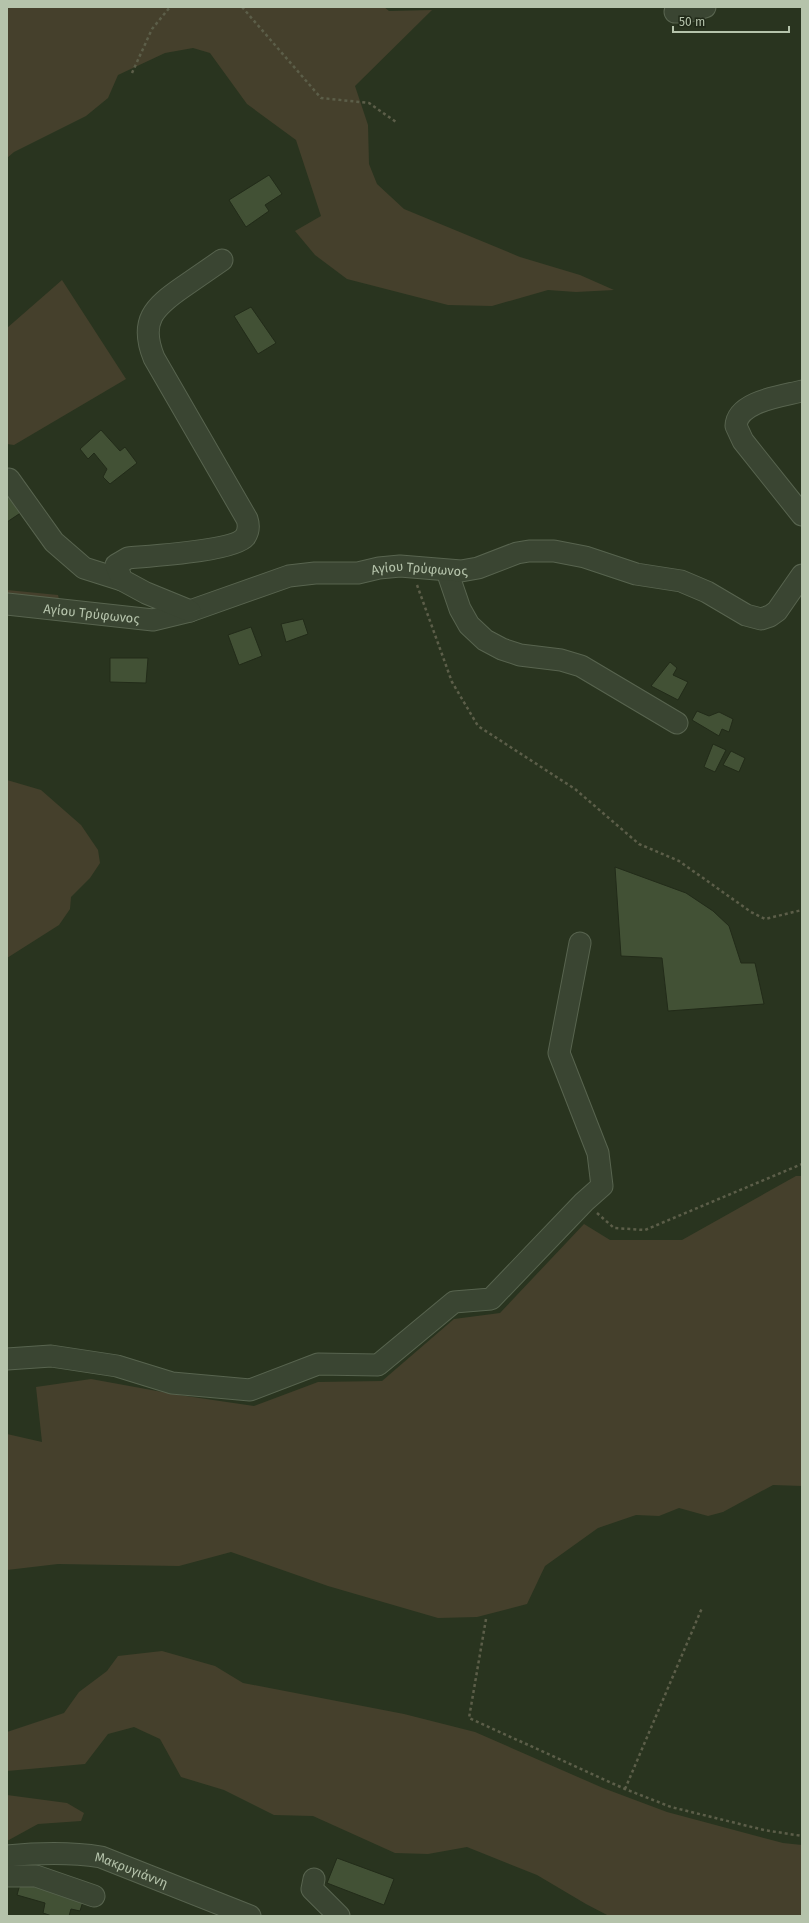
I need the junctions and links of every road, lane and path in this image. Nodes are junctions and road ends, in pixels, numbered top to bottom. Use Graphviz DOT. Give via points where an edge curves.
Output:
graph roads {
  1 [pos="170,7"];
  2 [pos="242,7"];
  3 [pos="705,7"];
  4 [pos="675,12"];
  5 [pos="132,73"];
  6 [pos="396,122"];
  7 [pos="222,260"];
  8 [pos="802,391"];
  9 [pos="9,480"];
  10 [pos="802,515"];
  11 [pos="410,566"];
  12 [pos="447,571"];
  13 [pos="802,575"];
  14 [pos="122,580"];
  15 [pos="7,604"];
  16 [pos="190,611"];
  17 [pos="677,723"];
  18 [pos="802,910"];
  19 [pos="580,943"];
  20 [pos="802,1164"];
  21 [pos="584,1202"];
  22 [pos="7,1359"];
  23 [pos="702,1608"];
  24 [pos="486,1619"];
  25 [pos="625,1789"];
  26 [pos="802,1836"];
  27 [pos="7,1856"];
  28 [pos="7,1876"];
  29 [pos="314,1879"];
  30 [pos="94,1896"];
  31 [pos="223,1910"];
  32 [pos="250,1916"];
  33 [pos="339,1916"];
  1 -- 5 [label="path" via="152,29"];
  2 -- 6 [label="path" via="322,98 369,103"];
  3 -- 4 [label="street"];
  7 -- 14 [label="street" via="155,308 149,323 148,339 154,358 247,519 248,529 242,540 225,546 128,558 116,565"];
  8 -- 10 [label="street" via="745,408 739,415 736,426 746,445"];
  9 -- 14 [label="street" via="54,542 84,568"];
  11 -- 12 [label="street, Αγίου Τρύφωνος"];
  11 -- 16 [label="street, Αγίου Τρύφωνος" via="379,568 358,573 295,575"];
  11 -- 18 [label="path" via="452,682 478,726 576,789 639,844 679,861 751,912 765,919"];
  12 -- 13 [label="street, Αγίου Τρύφωνος" via="478,568 525,551 563,553 585,557 636,574 681,580 746,615 761,619 777,611"];
  12 -- 17 [label="street" via="468,625 485,640 520,655 577,664"];
  14 -- 16 [label="street"];
  15 -- 16 [label="street, Αγίου Τρύφωνος" via="153,620"];
  19 -- 21 [label="street" via="559,1053 598,1154 602,1186"];
  20 -- 21 [label="path" via="645,1230 614,1228"];
  21 -- 22 [label="street" via="491,1299 454,1302 378,1365 318,1364 250,1390 172,1383 117,1366 51,1356"];
  23 -- 25 [label="path"];
  24 -- 25 [label="path" via="468,1718"];
  25 -- 26 [label="path" via="671,1807 764,1830"];
  27 -- 31 [label="street, Μακρυγιάννη" via="80,1854 101,1857"];
  28 -- 30 [label="street" via="36,1876"];
  29 -- 33 [label="street" via="312,1890 315,1895"];
  31 -- 32 [label="street, Μακρυγιάννη"];
}
